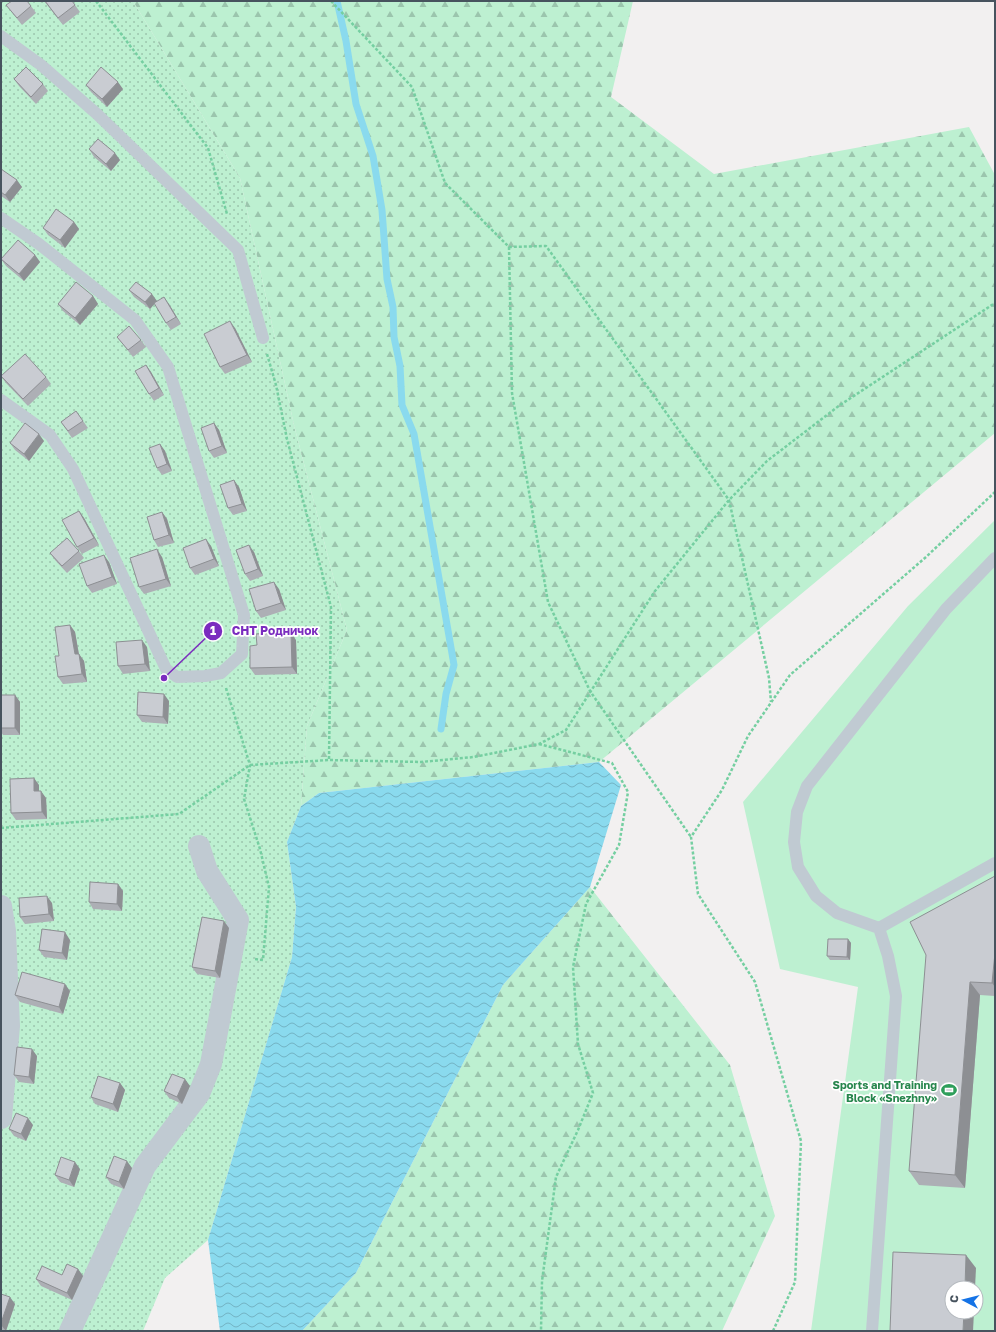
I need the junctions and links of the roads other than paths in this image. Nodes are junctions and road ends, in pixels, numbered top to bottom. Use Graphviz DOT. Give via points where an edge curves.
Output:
graph roads {
  1 [pos="1,36"];
  2 [pos="1,218"];
  3 [pos="263,338"];
  4 [pos="1,400"];
  5 [pos="995,558"];
  6 [pos="199,846"];
  7 [pos="995,862"];
  8 [pos="1,906"];
  9 [pos="879,928"];
  10 [pos="1,1118"];
  11 [pos="70,1331"];
  12 [pos="872,1331"];
  1 -- 3 [label="lane" via="41,65 97,114 238,250"];
  2 -- 4 [label="lane" via="39,244 135,320 168,367 244,615 242,654 221,673 177,677 166,669 73,469 50,436"];
  5 -- 9 [label="lane" via="946,609 806,786 797,812 794,842 798,867 816,896 837,913"];
  6 -- 11 [label="street" via="207,871 238,920 212,1064 199,1094 145,1166"];
  7 -- 9 [label="lane"];
  8 -- 10 [label="street" via="5,931 9,1026"];
  9 -- 12 [label="lane" via="896,996"];
}
